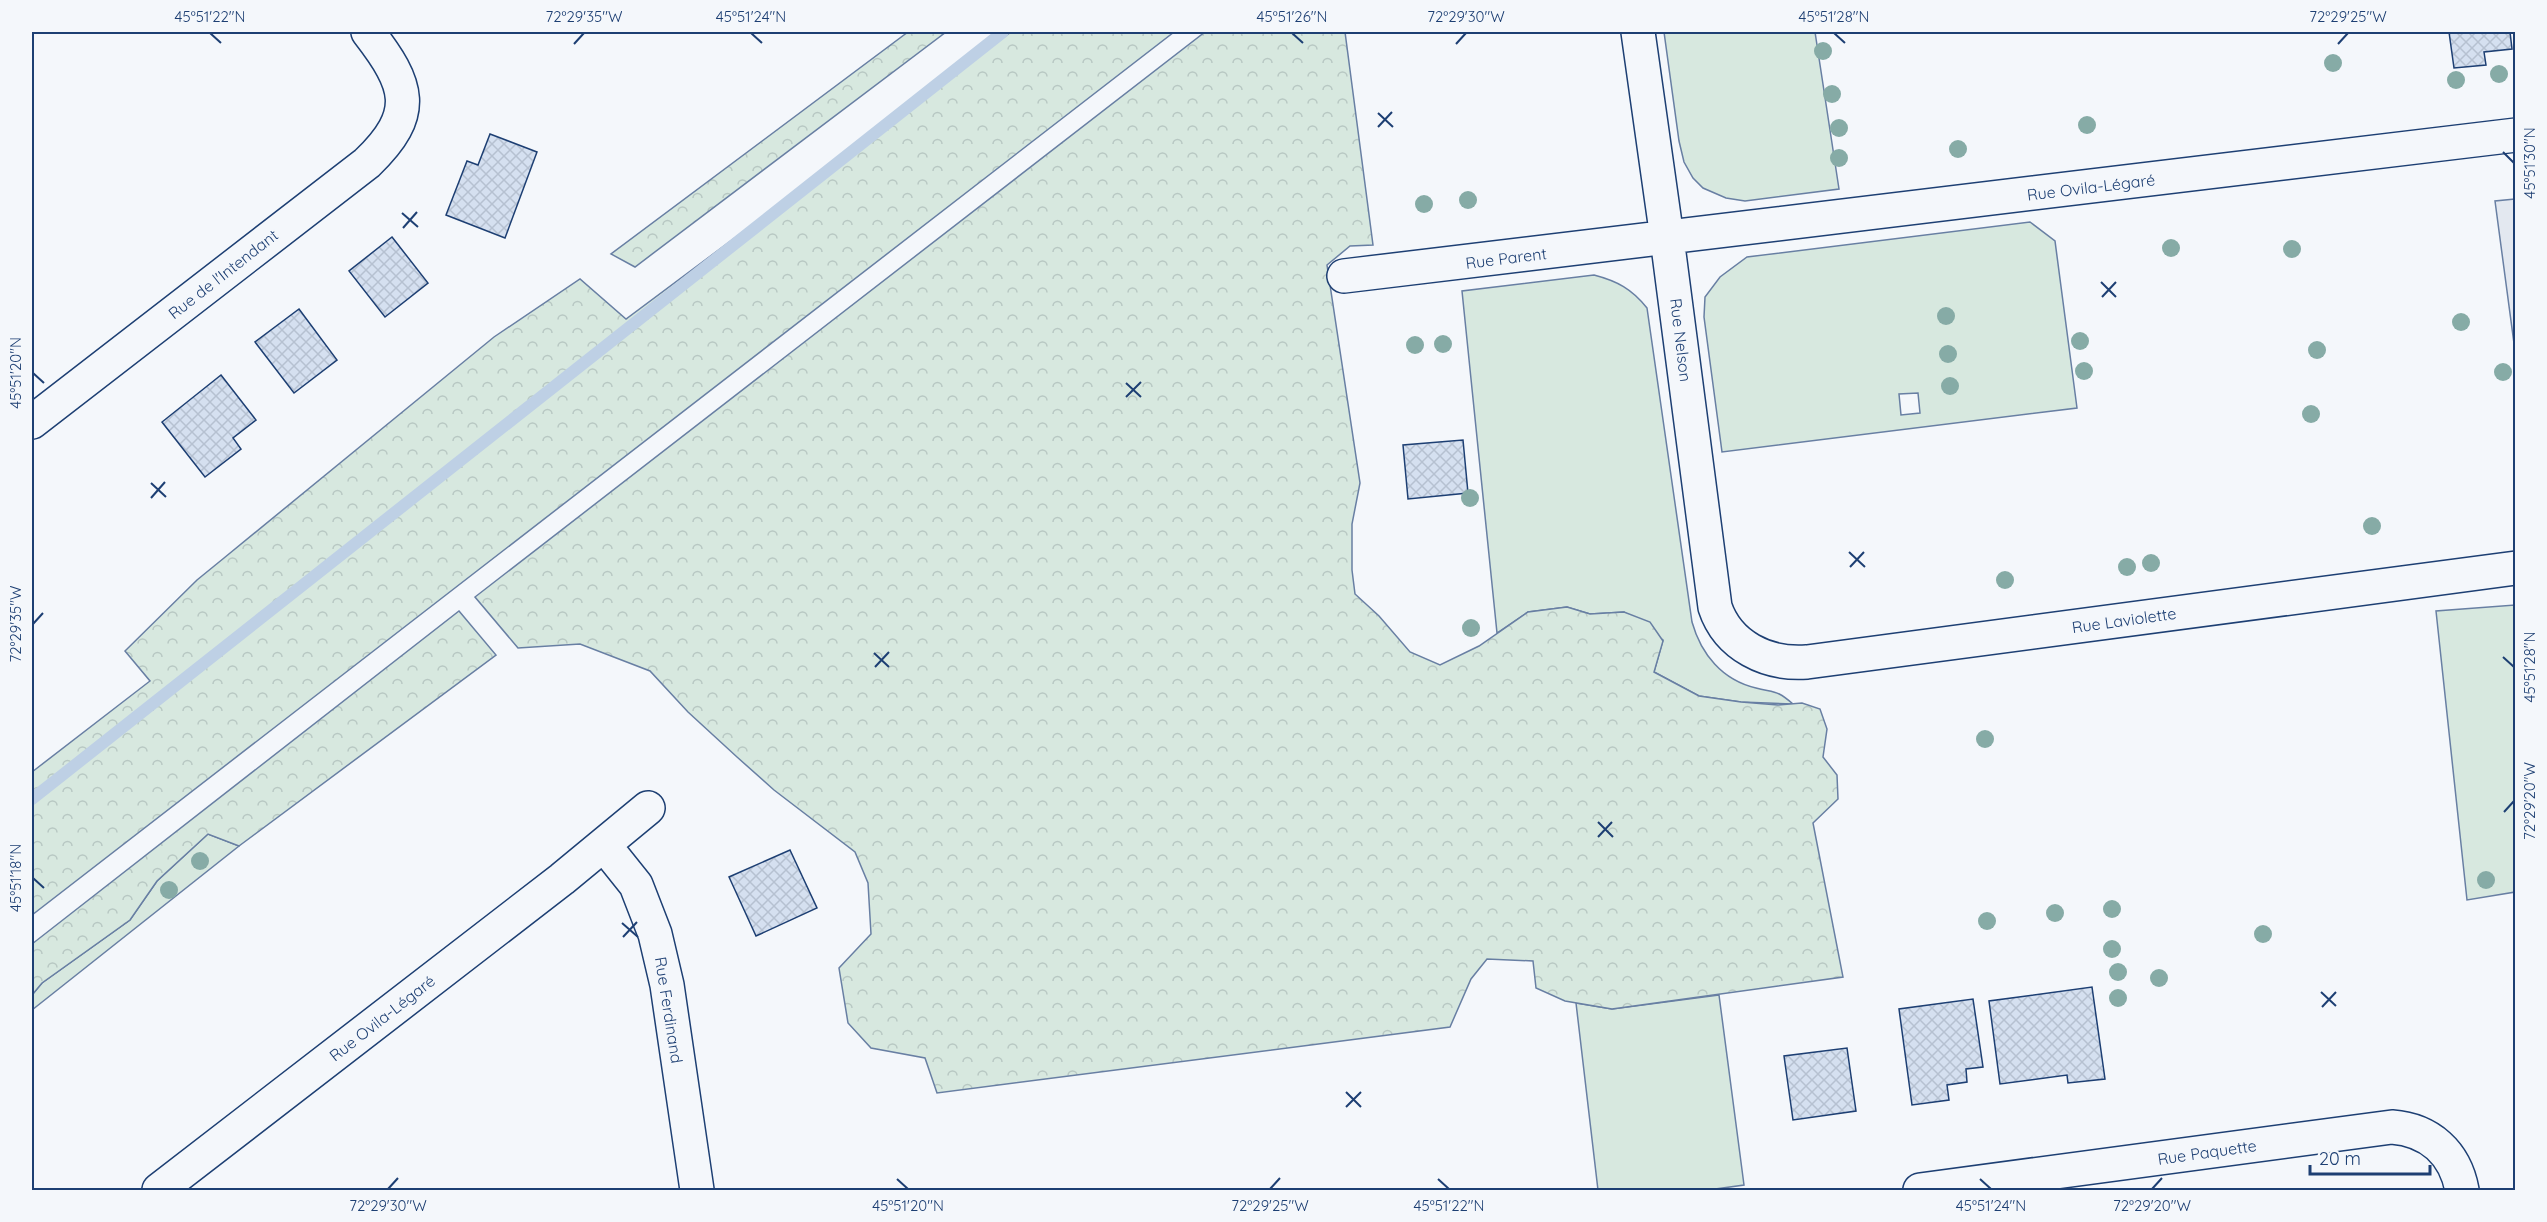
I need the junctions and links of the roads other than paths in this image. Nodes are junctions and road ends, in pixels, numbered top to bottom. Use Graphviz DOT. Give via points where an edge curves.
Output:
graph roads {
  1 [pos="369,32"];
  2 [pos="1638,32"];
  3 [pos="2516,135"];
  4 [pos="1667,238"];
  5 [pos="1344,276"];
  6 [pos="32,422"];
  7 [pos="2516,568"];
  8 [pos="1737,641"];
  9 [pos="648,807"];
  10 [pos="604,845"];
  11 [pos="159,1191"];
  12 [pos="697,1191"];
  13 [pos="1920,1191"];
  14 [pos="2462,1191"];
  1 -- 6 [label="street, Rue de l'Intendant" via="396,71 402,92 402,114 386,145"];
  2 -- 4 [label="street, Rue Nelson"];
  3 -- 4 [label="street, Rue Ovila-Légaré"];
  4 -- 5 [label="street, Rue Parent"];
  4 -- 8 [label="street, Rue Nelson" via="1715,607 1724,627"];
  7 -- 8 [label="street, Rue Laviolette" via="1807,662 1780,661"];
  9 -- 10 [label="street, Rue Ovila-Légaré"];
  10 -- 11 [label="street, Rue Ovila-Légaré"];
  10 -- 12 [label="street, Rue Ferdinand" via="636,885 655,934 667,985"];
  13 -- 14 [label="street, Rue Paquette" via="2392,1127 2416,1131 2441,1147 2456,1168"];
}
